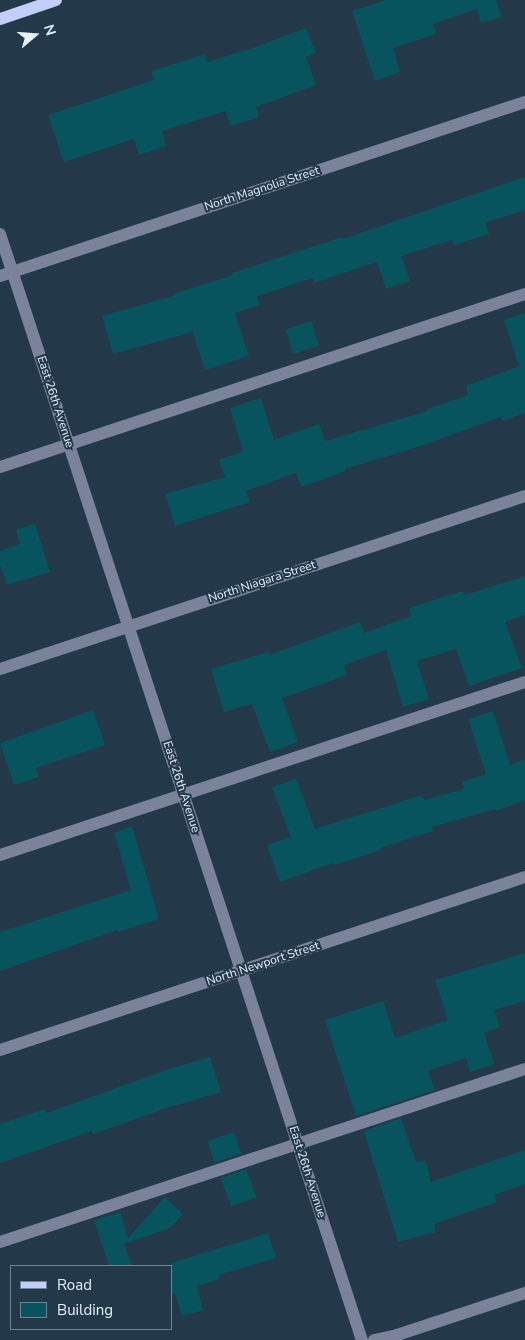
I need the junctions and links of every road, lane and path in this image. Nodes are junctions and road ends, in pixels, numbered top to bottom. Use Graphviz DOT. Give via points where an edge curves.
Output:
graph roads {
  1 [pos="56,0"];
  2 [pos="0,19"];
  3 [pos="525,102"];
  4 [pos="0,234"];
  5 [pos="6,274"];
  6 [pos="525,294"];
  7 [pos="69,444"];
  8 [pos="0,468"];
  9 [pos="525,496"];
  10 [pos="128,625"];
  11 [pos="0,668"];
  12 [pos="525,682"];
  13 [pos="184,794"];
  14 [pos="0,855"];
  15 [pos="525,876"];
  16 [pos="241,972"];
  17 [pos="0,1050"];
  18 [pos="525,1069"];
  19 [pos="298,1144"];
  20 [pos="0,1242"];
  21 [pos="525,1293"];
  22 [pos="362,1340"];
  23 [pos="374,1340"];
  1 -- 2 [label="main road"];
  3 -- 5 [label="street, North Magnolia Street"];
  4 -- 5 [label="street, East 26th Avenue"];
  5 -- 7 [label="street, East 26th Avenue"];
  6 -- 7 [label="street"];
  7 -- 8 [label="street"];
  7 -- 10 [label="street, East 26th Avenue"];
  9 -- 10 [label="street, North Niagara Street"];
  10 -- 11 [label="street, North Niagara Street"];
  10 -- 13 [label="street, East 26th Avenue"];
  12 -- 13 [label="street"];
  13 -- 14 [label="street"];
  13 -- 16 [label="street, East 26th Avenue"];
  15 -- 16 [label="street, North Newport Street"];
  16 -- 17 [label="street, North Newport Street"];
  16 -- 19 [label="street, East 26th Avenue"];
  18 -- 19 [label="street"];
  19 -- 20 [label="street"];
  19 -- 22 [label="street, East 26th Avenue"];
  21 -- 23 [label="street"];
}
